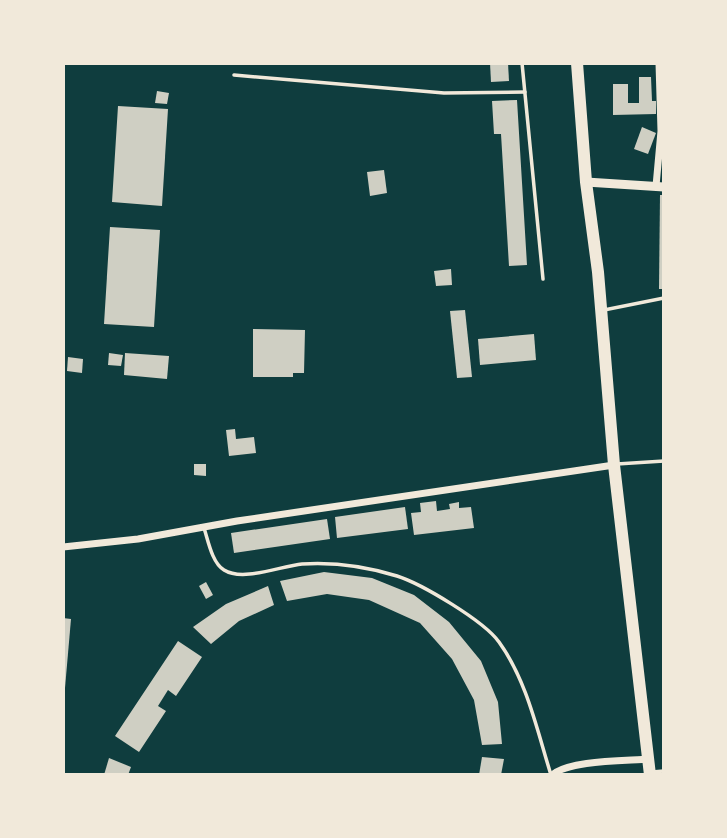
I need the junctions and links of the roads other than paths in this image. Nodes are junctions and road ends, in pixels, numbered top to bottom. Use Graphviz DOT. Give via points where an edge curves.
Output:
graph roads {
  1 [pos="522,63"];
  2 [pos="576,63"];
  3 [pos="659,63"];
  4 [pos="234,75"];
  5 [pos="524,92"];
  6 [pos="586,182"];
  7 [pos="660,187"];
  8 [pos="543,279"];
  9 [pos="664,298"];
  10 [pos="601,310"];
  11 [pos="664,461"];
  12 [pos="614,464"];
  13 [pos="204,528"];
  14 [pos="63,547"];
  15 [pos="650,769"];
  16 [pos="664,771"];
  17 [pos="552,775"];
  1 -- 5 [label="lane"];
  2 -- 6 [label="highway"];
  3 -- 7 [label="street"];
  4 -- 5 [label="lane" via="444,93"];
  5 -- 8 [label="lane"];
  6 -- 7 [label="street"];
  6 -- 10 [label="highway"];
  9 -- 10 [label="lane"];
  10 -- 12 [label="highway"];
  11 -- 12 [label="lane"];
  12 -- 13 [label="street"];
  12 -- 15 [label="highway"];
  13 -- 14 [label="street"];
  13 -- 17 [label="lane" via="217,565 226,572 243,575 302,564 373,571 400,577 465,611 497,639 519,673"];
  15 -- 16 [label="lane"];
  15 -- 17 [label="street" via="575,766"];
}
